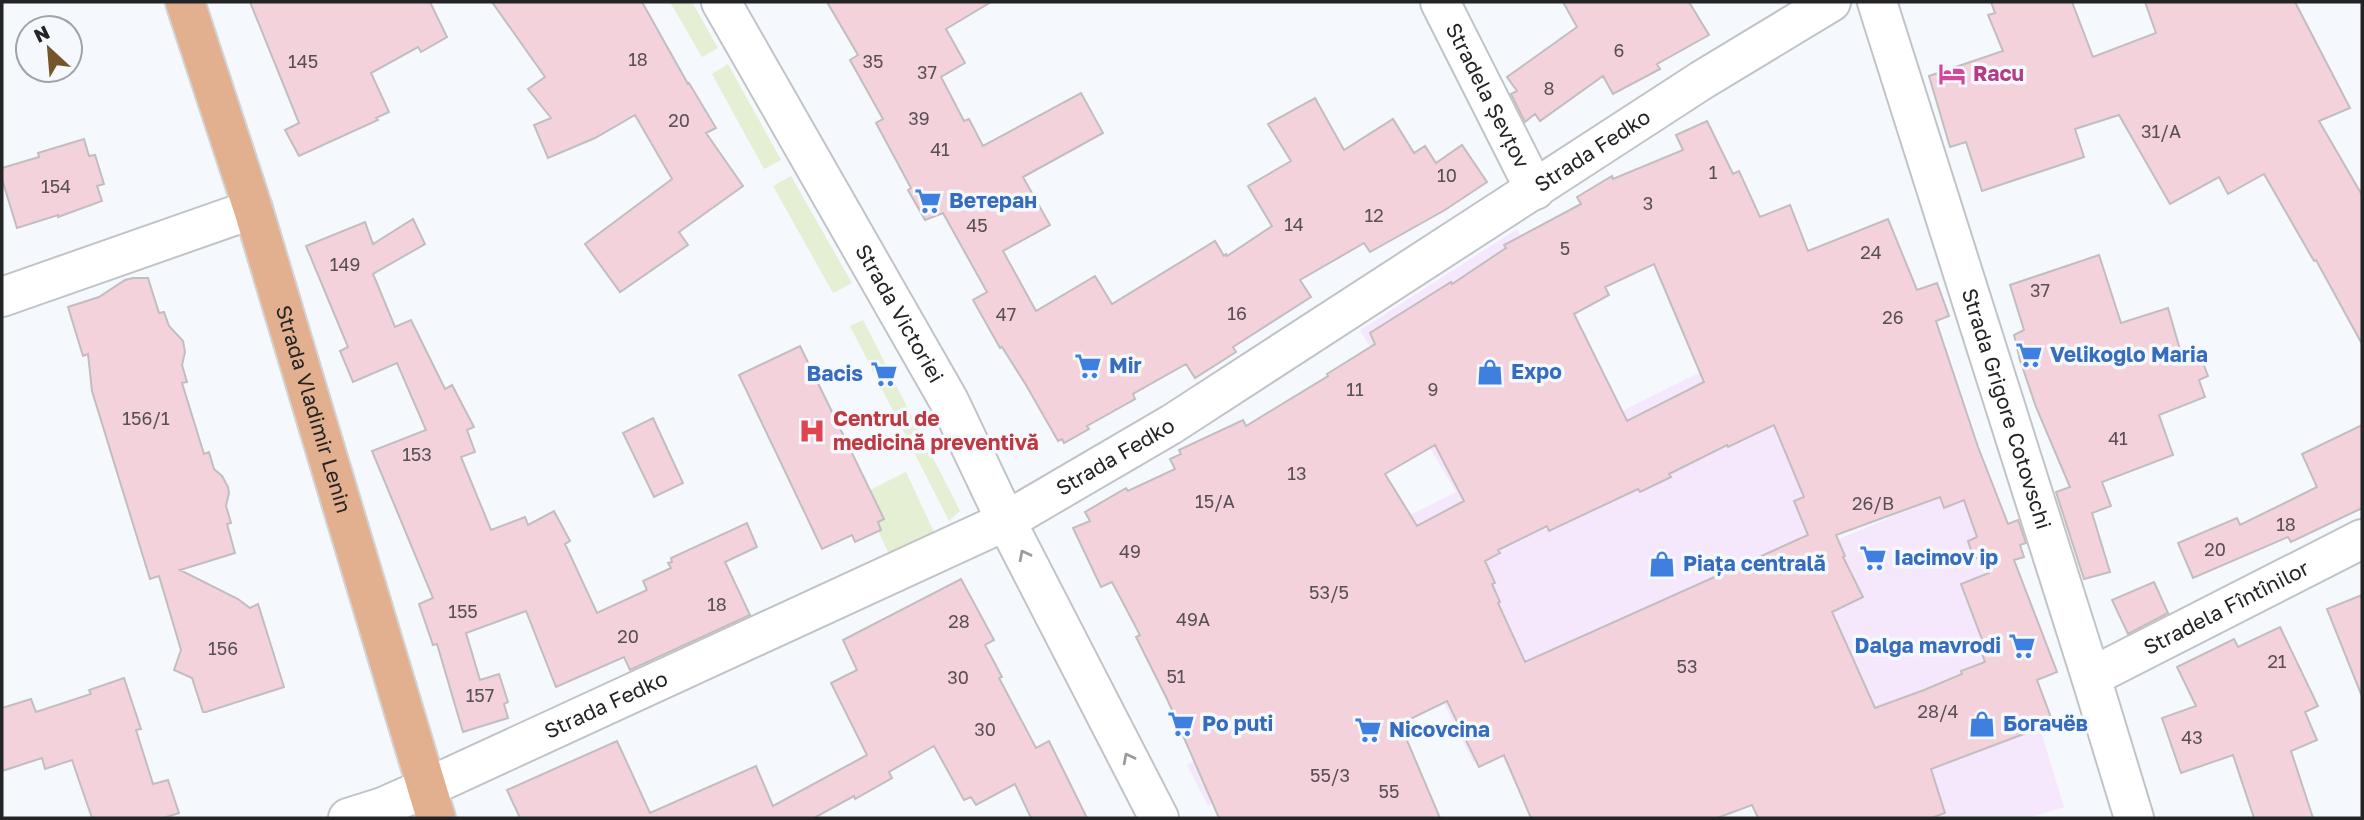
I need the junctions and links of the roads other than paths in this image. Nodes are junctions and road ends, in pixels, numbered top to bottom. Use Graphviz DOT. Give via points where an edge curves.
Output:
graph roads {
  1 [pos="185,2"];
  2 [pos="721,2"];
  3 [pos="1440,2"];
  4 [pos="1831,2"];
  5 [pos="1877,2"];
  6 [pos="1535,190"];
  7 [pos="253,209"];
  8 [pos="2,297"];
  9 [pos="1006,521"];
  10 [pos="2362,539"];
  11 [pos="2091,677"];
  12 [pos="431,803"];
  13 [pos="348,818"];
  14 [pos="1159,818"];
  15 [pos="2134,818"];
  1 -- 7 [label="main road, Strada Vladimir Lenin"];
  2 -- 9 [label="street, Strada Victoriei" via="949,401"];
  3 -- 6 [label="street, Stradela Șevțov"];
  4 -- 6 [label="street, Strada Fedko"];
  5 -- 11 [label="street, Strada Grigore Cotovschi"];
  6 -- 9 [label="street, Strada Fedko" via="1172,424"];
  7 -- 8 [label="street"];
  7 -- 12 [label="main road, Strada Vladimir Lenin"];
  9 -- 12 [label="street, Strada Fedko"];
  14 -- 9 [label="street, Strada Victoriei, one-way"];
  10 -- 11 [label="street, Stradela Fîntînilor"];
  11 -- 15 [label="street, Strada Grigore Cotovschi"];
  12 -- 13 [label="street, Strada Fedko" via="383,807"];
}
